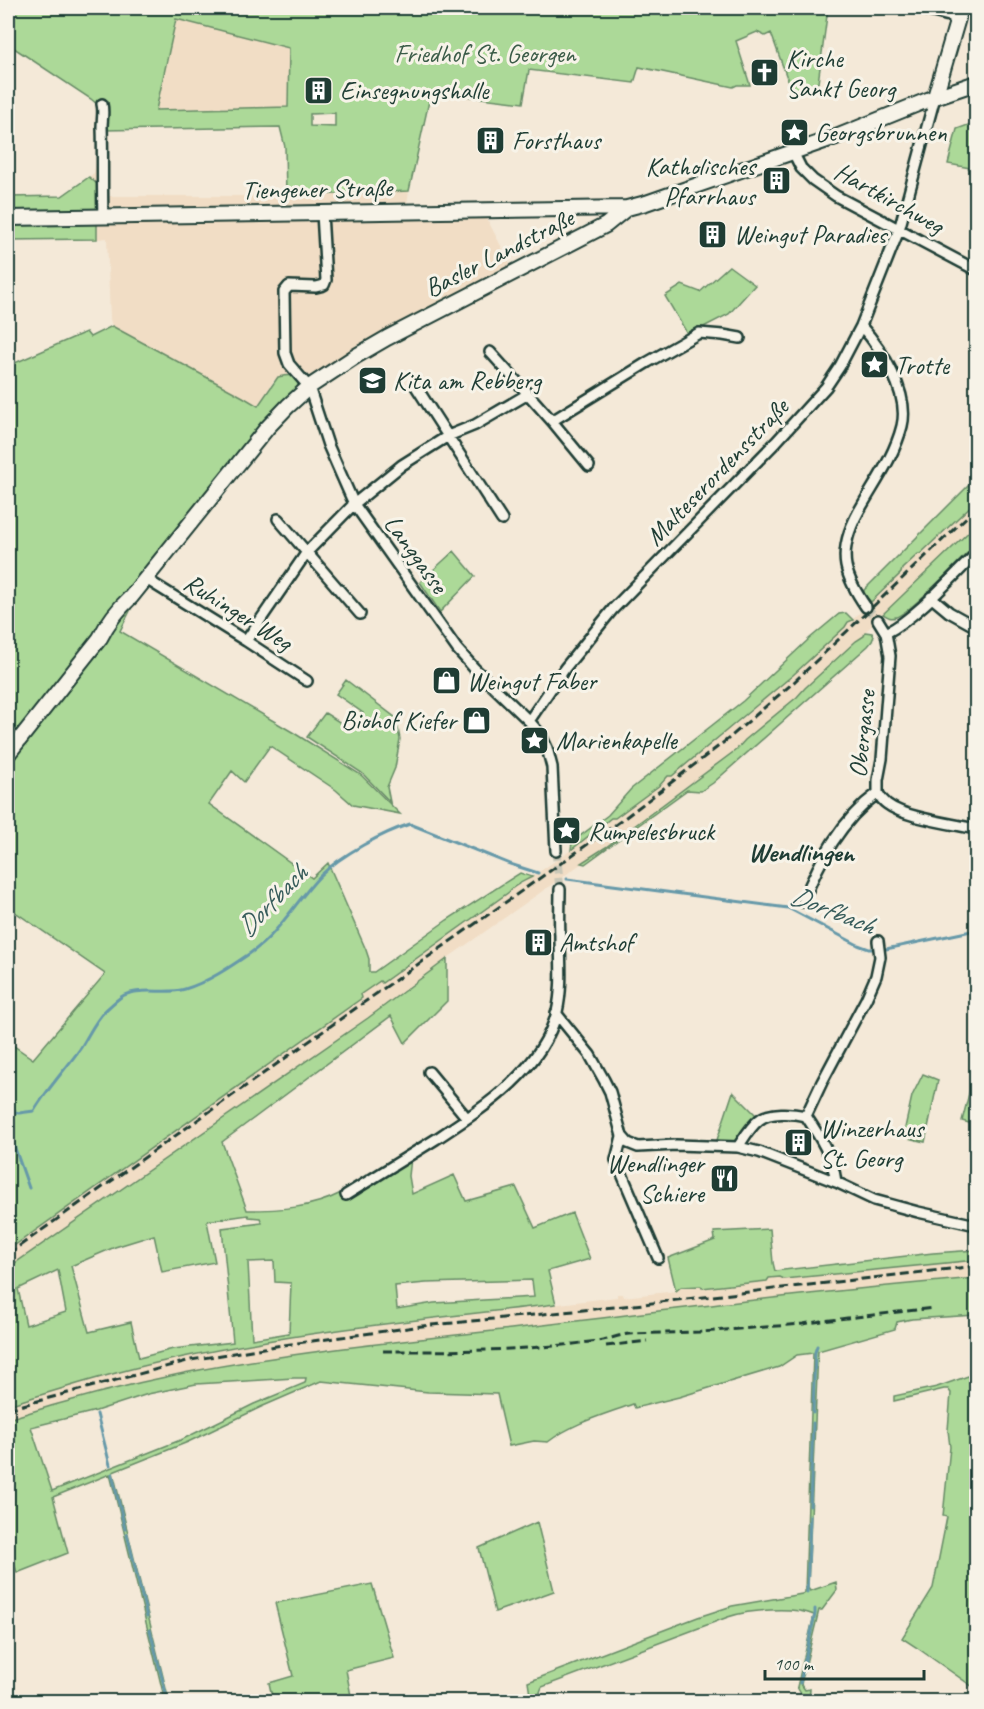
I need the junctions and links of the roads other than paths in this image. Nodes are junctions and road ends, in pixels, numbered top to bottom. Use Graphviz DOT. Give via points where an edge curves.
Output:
graph roads {
  1 [pos="917,8"];
  2 [pos="959,13"];
  3 [pos="976,83"];
  4 [pos="935,97"];
  5 [pos="102,104"];
  6 [pos="793,152"];
  7 [pos="627,208"];
  8 [pos="322,213"];
  9 [pos="103,217"];
  10 [pos="8,218"];
  11 [pos="899,230"];
  12 [pos="976,270"];
  13 [pos="861,327"];
  14 [pos="740,338"];
  15 [pos="490,352"];
  16 [pos="415,385"];
  17 [pos="309,387"];
  18 [pos="528,394"];
  19 [pos="552,421"];
  20 [pos="448,436"];
  21 [pos="589,466"];
  22 [pos="354,504"];
  23 [pos="278,519"];
  24 [pos="502,520"];
  25 [pos="307,552"];
  26 [pos="976,554"];
  27 [pos="146,579"];
  28 [pos="931,597"];
  29 [pos="866,607"];
  30 [pos="360,614"];
  31 [pos="878,620"];
  32 [pos="976,627"];
  33 [pos="886,633"];
  34 [pos="246,641"];
  35 [pos="307,681"];
  36 [pos="529,721"];
  37 [pos="8,754"];
  38 [pos="878,793"];
  39 [pos="976,829"];
  40 [pos="556,851"];
  41 [pos="560,889"];
  42 [pos="803,902"];
  43 [pos="879,946"];
  44 [pos="556,1013"];
  45 [pos="429,1072"];
  46 [pos="806,1116"];
  47 [pos="467,1118"];
  48 [pos="622,1136"];
  49 [pos="738,1147"];
  50 [pos="836,1182"];
  51 [pos="346,1195"];
  52 [pos="976,1225"];
  53 [pos="658,1258"];
  1 -- 2 [label="street"];
  2 -- 4 [label="street"];
  3 -- 4 [label="street, Basler Landstraße"];
  4 -- 6 [label="street, Basler Landstraße"];
  4 -- 11 [label="street, Malteserordensstraße"];
  5 -- 9 [label="street"];
  6 -- 7 [label="street, Basler Landstraße"];
  6 -- 11 [label="street, Hartkirchweg" via="801,168 823,187"];
  7 -- 8 [label="street, Tiengener Straße"];
  7 -- 17 [label="street, Basler Landstraße" via="606,225 387,338"];
  8 -- 9 [label="street, Tiengener Straße"];
  8 -- 17 [label="street" via="324,285 289,286 284,292 285,353 289,364"];
  9 -- 10 [label="street, Tiengener Straße"];
  11 -- 12 [label="street, Hartkirchweg"];
  11 -- 13 [label="street, Malteserordensstraße"];
  13 -- 29 [label="street" via="884,357 899,389 903,410 903,425 855,517 847,541 850,581"];
  13 -- 36 [label="street, Malteserordensstraße" via="826,387 614,609 565,668"];
  14 -- 19 [label="street" via="699,333"];
  15 -- 18 [label="street"];
  16 -- 20 [label="street"];
  17 -- 22 [label="street, Langgasse" via="328,445"];
  17 -- 27 [label="street, Basler Landstraße" via="267,428"];
  18 -- 19 [label="street"];
  18 -- 20 [label="street"];
  19 -- 21 [label="street"];
  20 -- 22 [label="street" via="402,465"];
  20 -- 24 [label="street"];
  22 -- 25 [label="street"];
  22 -- 36 [label="street, Langgasse" via="458,650"];
  23 -- 25 [label="street"];
  25 -- 30 [label="street"];
  25 -- 34 [label="street"];
  26 -- 28 [label="street"];
  27 -- 34 [label="street, Ruhinger Weg"];
  27 -- 37 [label="street, Basler Landstraße"];
  28 -- 32 [label="street"];
  28 -- 33 [label="street"];
  31 -- 33 [label="street, Obergasse"];
  33 -- 38 [label="street, Obergasse" via="890,671"];
  34 -- 35 [label="street, Ruhinger Weg"];
  36 -- 40 [label="street" via="541,735 552,767"];
  38 -- 39 [label="street" via="887,804 916,816"];
  38 -- 42 [label="street, Obergasse" via="859,808 827,850"];
  41 -- 44 [label="street" via="562,984"];
  43 -- 46 [label="street" via="876,976"];
  44 -- 47 [label="street" via="550,1031 529,1064 506,1089"];
  44 -- 48 [label="street" via="590,1055 604,1080"];
  45 -- 47 [label="street"];
  46 -- 49 [label="street" via="770,1115 760,1119"];
  46 -- 50 [label="street" via="829,1155"];
  47 -- 51 [label="street"];
  48 -- 49 [label="street" via="638,1146"];
  48 -- 53 [label="street" via="616,1160"];
  49 -- 50 [label="street"];
  50 -- 52 [label="street" via="874,1200"];
}
